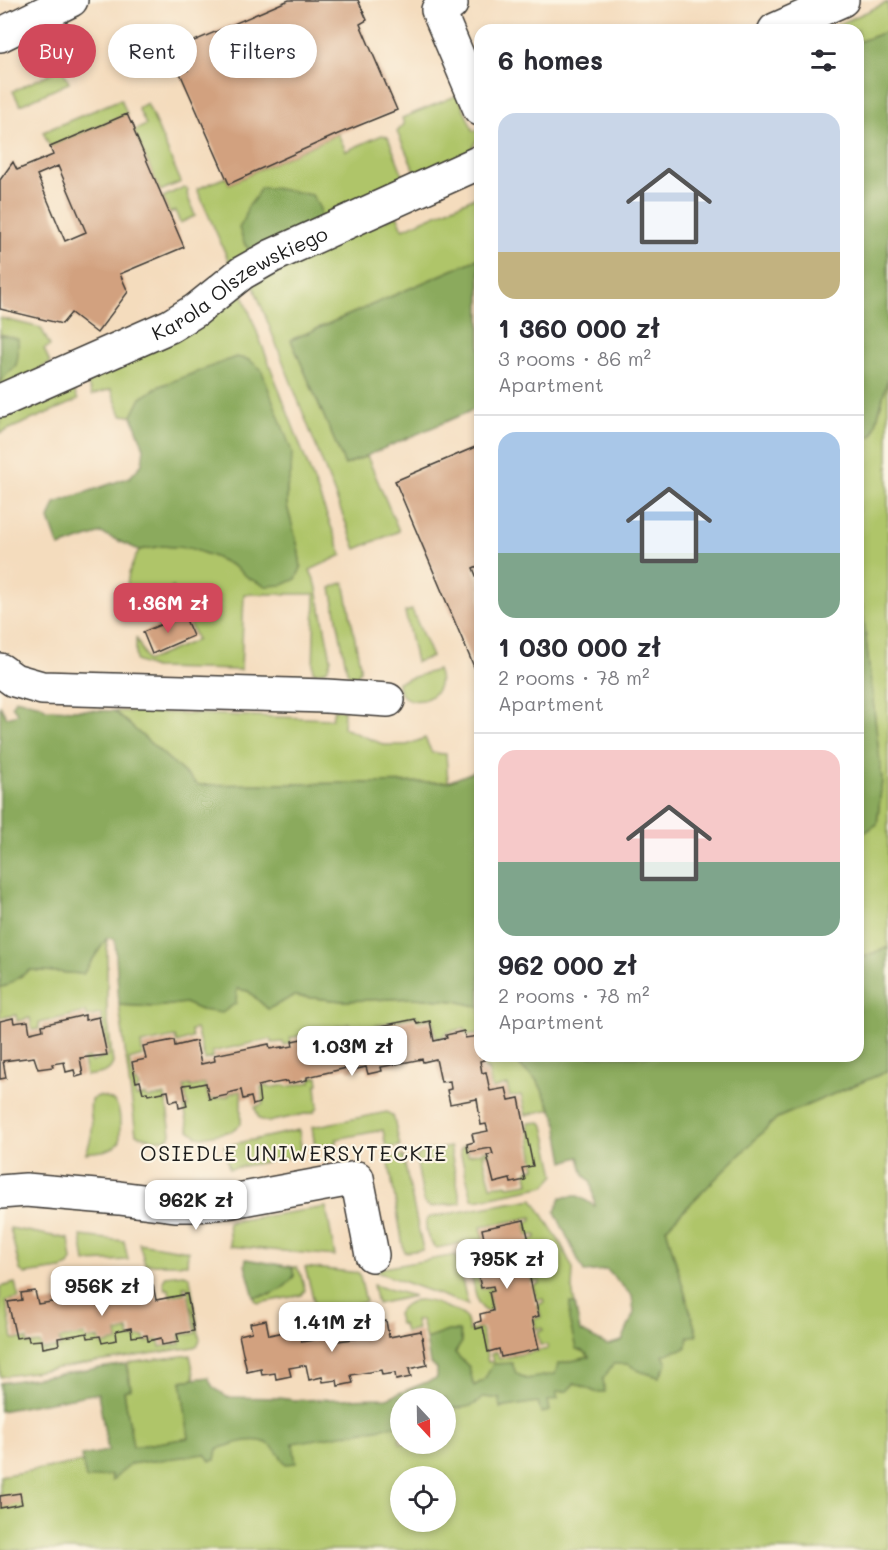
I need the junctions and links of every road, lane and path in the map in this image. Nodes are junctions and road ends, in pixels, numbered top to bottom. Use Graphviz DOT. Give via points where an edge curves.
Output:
graph roads {
  1 [pos="449,0"];
  2 [pos="842,0"];
  3 [pos="64,1"];
  4 [pos="788,24"];
  5 [pos="0,35"];
  6 [pos="474,95"];
  7 [pos="474,165"];
  8 [pos="0,402"];
  9 [pos="0,670"];
  10 [pos="388,700"];
  11 [pos="0,1192"];
  12 [pos="372,1255"];
  1 -- 6 [label="street" via="451,4 438,10"];
  2 -- 4 [label="street"];
  3 -- 5 [label="street"];
  7 -- 8 [label="street, Karola Olszewskiego" via="272,256 170,326"];
  9 -- 10 [label="street" via="14,680 42,688"];
  11 -- 12 [label="street" via="26,1190 196,1205 357,1178"];
}
